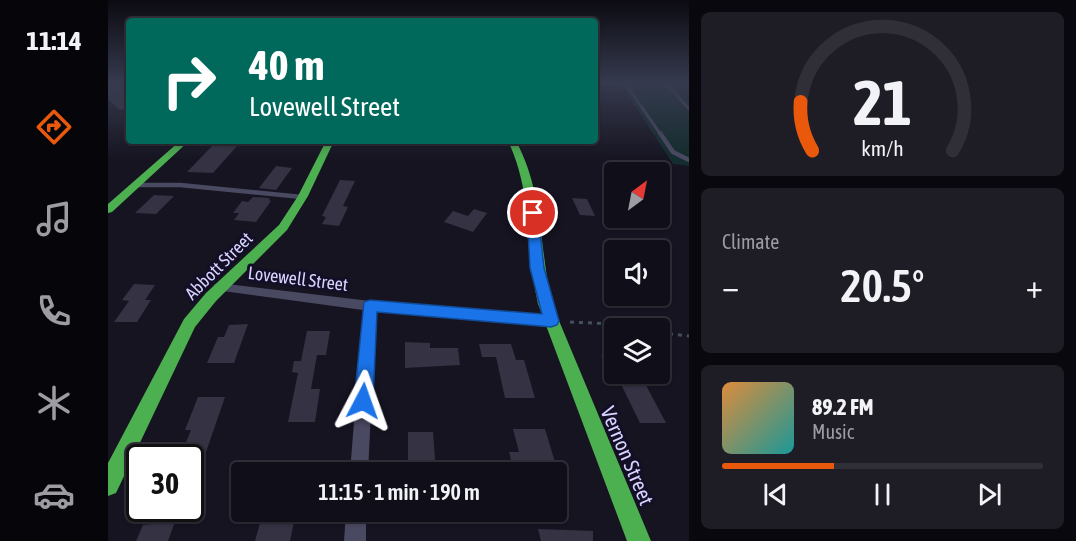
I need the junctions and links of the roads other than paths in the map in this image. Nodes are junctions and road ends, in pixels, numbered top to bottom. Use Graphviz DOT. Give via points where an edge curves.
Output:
graph roads {
  1 [pos="643,108"];
  2 [pos="182,144"];
  3 [pos="328,144"];
  4 [pos="514,144"];
  5 [pos="689,160"];
  6 [pos="134,186"];
  7 [pos="302,197"];
  8 [pos="108,210"];
  9 [pos="219,287"];
  10 [pos="370,306"];
  11 [pos="551,321"];
  12 [pos="360,462"];
  13 [pos="108,485"];
  14 [pos="355,522"];
  15 [pos="354,541"];
  16 [pos="639,541"];
  1 -- 5 [label="lane" via="673,152"];
  2 -- 6 [label="street"];
  3 -- 7 [label="street, Abbott Street"];
  4 -- 11 [label="street, Vernon Street" via="531,189 537,268"];
  6 -- 7 [label="lane" via="180,185"];
  6 -- 8 [label="street"];
  7 -- 9 [label="street, Abbott Street" via="284,226"];
  9 -- 10 [label="street, Lovewell Street"];
  9 -- 13 [label="street, Abbott Street" via="189,323"];
  10 -- 11 [label="street, Lovewell Street"];
  10 -- 12 [label="street"];
  11 -- 16 [label="street, Vernon Street"];
  14 -- 15 [label="street"];
}
